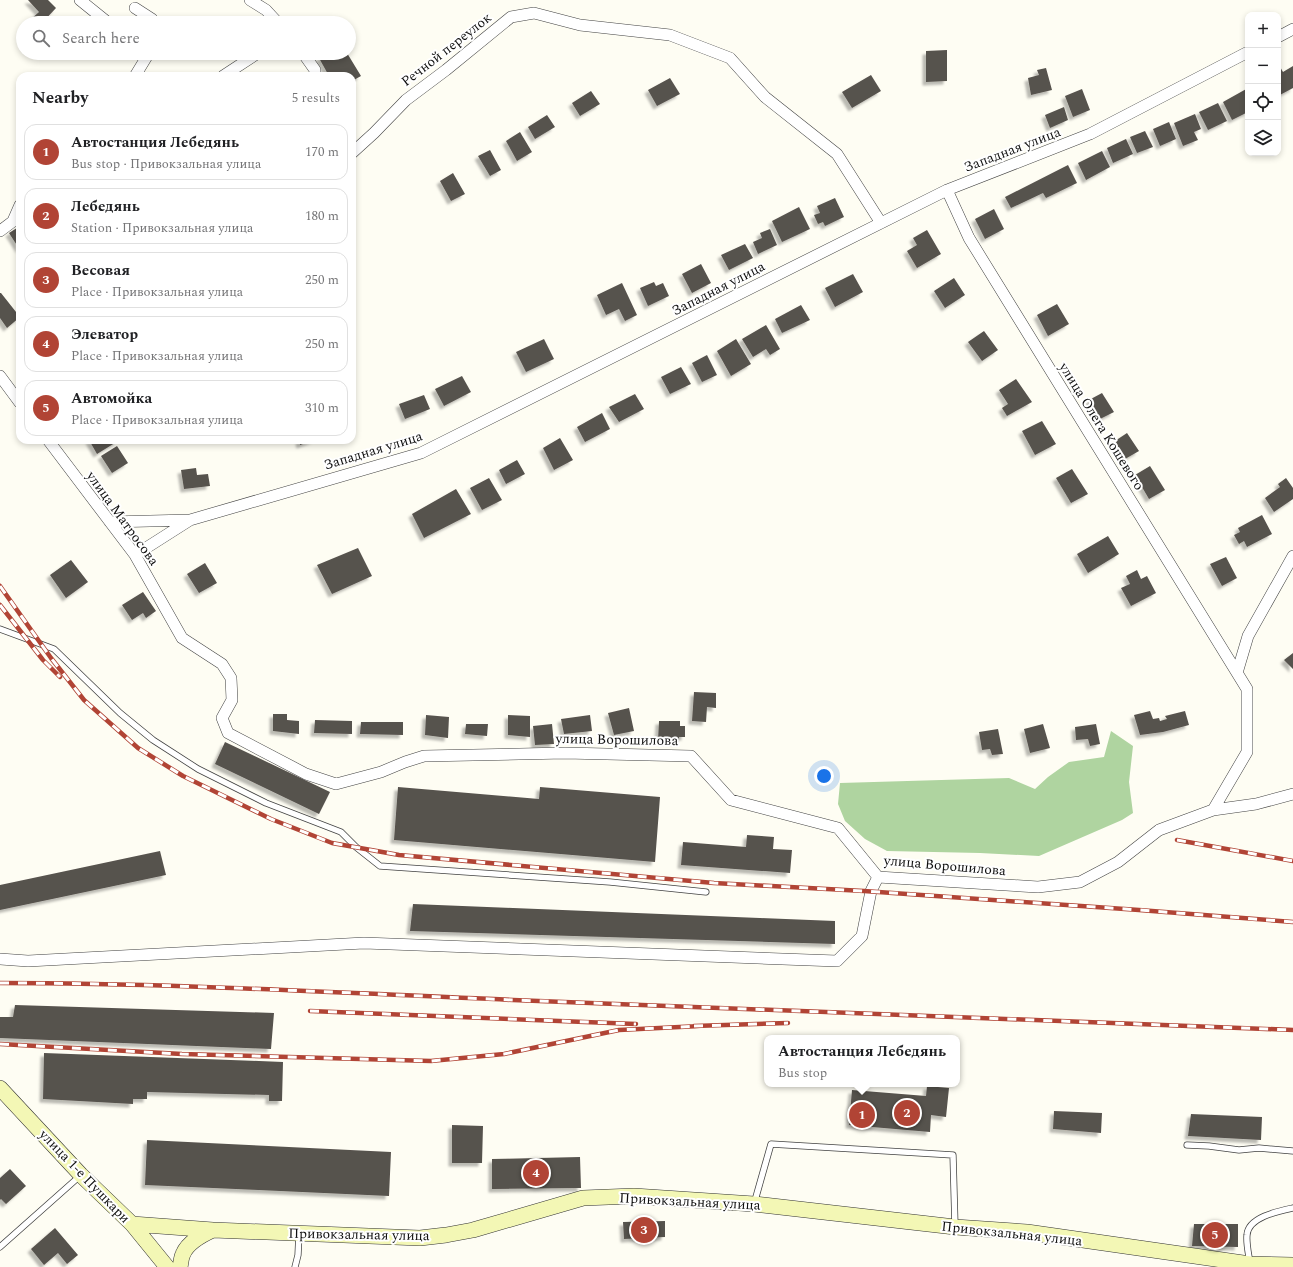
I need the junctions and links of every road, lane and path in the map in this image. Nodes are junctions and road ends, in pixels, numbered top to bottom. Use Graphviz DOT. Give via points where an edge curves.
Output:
graph roads {
  1 [pos="80,0"];
  2 [pos="250,0"];
  3 [pos="135,8"];
  4 [pos="100,16"];
  5 [pos="147,16"];
  6 [pos="272,16"];
  7 [pos="1293,29"];
  8 [pos="1281,35"];
  9 [pos="1245,54"];
  10 [pos="145,60"];
  11 [pos="247,60"];
  12 [pos="308,60"];
  13 [pos="137,72"];
  14 [pos="229,72"];
  15 [pos="315,72"];
  16 [pos="356,149"];
  17 [pos="947,190"];
  18 [pos="16,220"];
  19 [pos="881,223"];
  20 [pos="0,231"];
  21 [pos="0,376"];
  22 [pos="16,398"];
  23 [pos="51,444"];
  24 [pos="190,520"];
  25 [pos="110,522"];
  26 [pos="135,555"];
  27 [pos="1293,556"];
  28 [pos="0,629"];
  29 [pos="222,664"];
  30 [pos="1237,673"];
  31 [pos="1293,794"];
  32 [pos="1213,810"];
  33 [pos="878,877"];
  34 [pos="706,892"];
  35 [pos="0,959"];
  36 [pos="0,1088"];
  37 [pos="1187,1145"];
  38 [pos="1293,1151"];
  39 [pos="81,1175"];
  40 [pos="754,1204"];
  41 [pos="1293,1208"];
  42 [pos="132,1224"];
  43 [pos="955,1227"];
  44 [pos="213,1230"];
  45 [pos="299,1233"];
  46 [pos="0,1247"];
  47 [pos="1249,1265"];
  48 [pos="1293,1265"];
  49 [pos="167,1267"];
  50 [pos="180,1267"];
  51 [pos="295,1267"];
  1 -- 4 [label="street"];
  2 -- 6 [label="street"];
  3 -- 5 [label="street"];
  7 -- 8 [label="street"];
  9 -- 17 [label="street, Западная улица" via="1090,134"];
  10 -- 13 [label="street"];
  11 -- 14 [label="street"];
  12 -- 15 [label="street"];
  16 -- 19 [label="street, Речной переулок" via="406,100 511,17 534,13 580,25 670,35 730,58 765,97 837,154"];
  17 -- 19 [label="street, Западная улица"];
  17 -- 30 [label="street, улица Олега Кошевого" via="969,238"];
  18 -- 20 [label="street"];
  19 -- 24 [label="street, Западная улица" via="421,453"];
  21 -- 22 [label="street"];
  23 -- 25 [label="street, улица Матросова"];
  24 -- 25 [label="street"];
  24 -- 26 [label="street"];
  25 -- 26 [label="street, улица Матросова"];
  26 -- 29 [label="street, улица Матросова" via="182,638"];
  27 -- 30 [label="street" via="1248,636"];
  28 -- 34 [label="lane" via="54,649 120,713 178,757 266,803 341,832 380,866 610,882"];
  29 -- 33 [label="street, улица Ворошилова" via="231,678 232,700 222,718 228,733 306,774 336,784 382,772 424,756 564,753 691,756 731,800 838,828"];
  30 -- 32 [label="street, улица Олега Кошевого" via="1247,689 1247,752"];
  31 -- 32 [label="street, улица Ворошилова" via="1256,804"];
  32 -- 33 [label="street, улица Ворошилова" via="1159,830 1118,862 1080,882 1038,887"];
  33 -- 35 [label="street" via="871,891 862,936 837,961 364,943 28,961"];
  36 -- 39 [label="main road, улица 1-е Пушкари"];
  37 -- 38 [label="lane" via="1239,1150 1259,1148"];
  39 -- 42 [label="main road, улица 1-е Пушкари"];
  39 -- 46 [label="lane"];
  40 -- 43 [label="main road, Привокзальная улица"];
  40 -- 43 [label="lane" via="771,1144 953,1155"];
  40 -- 45 [label="main road, Привокзальная улица" via="634,1196 583,1198 480,1228 446,1235 420,1238"];
  41 -- 47 [label="lane" via="1263,1216 1249,1228"];
  42 -- 44 [label="main road, Привокзальная улица"];
  42 -- 49 [label="main road, улица 1-е Пушкари"];
  43 -- 47 [label="main road, Привокзальная улица" via="1028,1232"];
  44 -- 45 [label="main road, Привокзальная улица"];
  44 -- 50 [label="main road" via="191,1244 183,1254"];
  45 -- 51 [label="lane"];
  47 -- 48 [label="main road, Привокзальная улица"];
}
